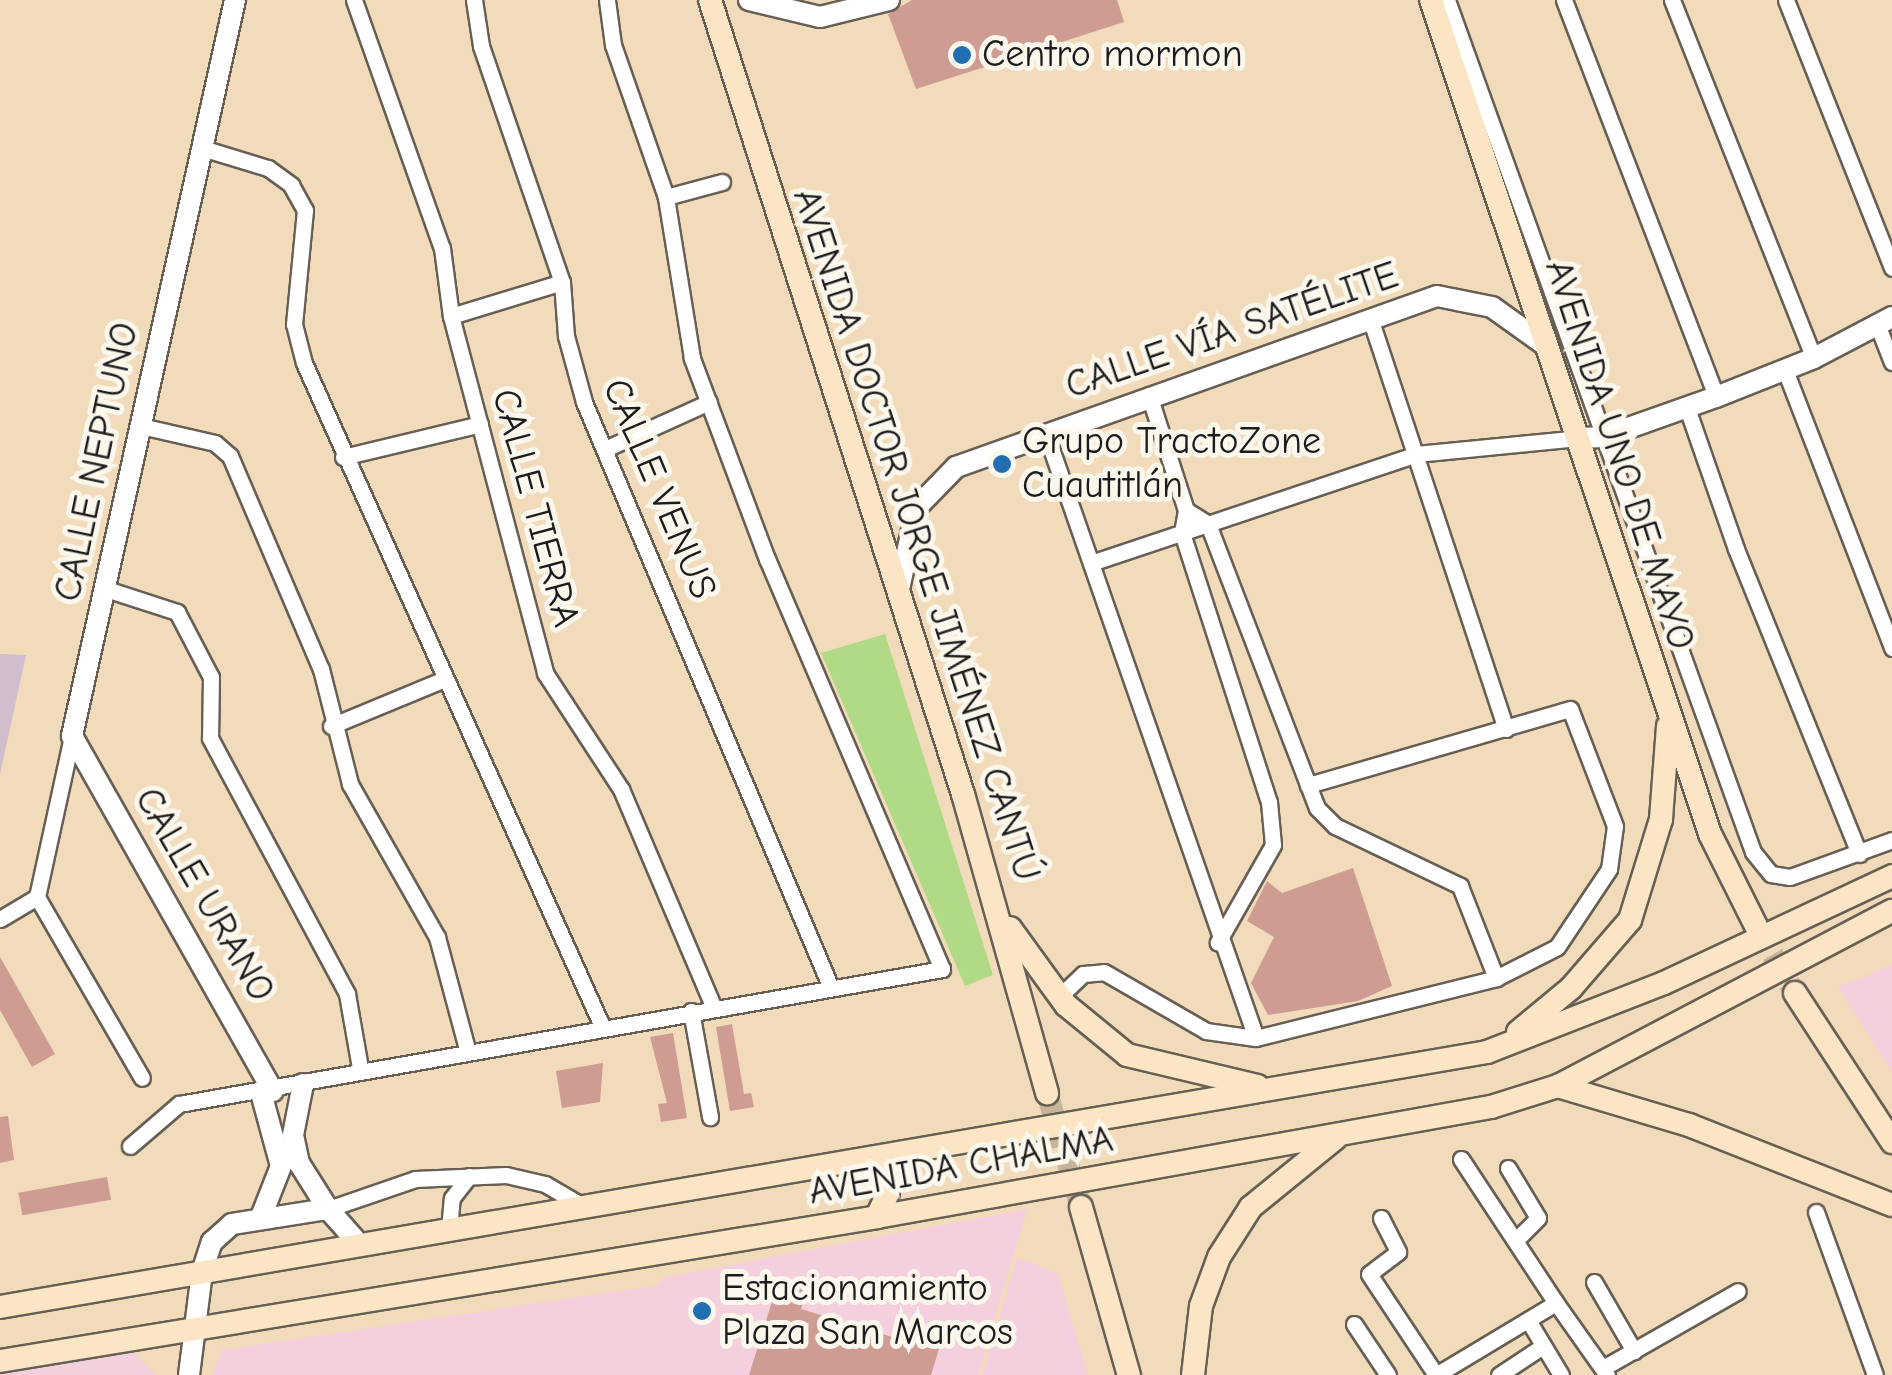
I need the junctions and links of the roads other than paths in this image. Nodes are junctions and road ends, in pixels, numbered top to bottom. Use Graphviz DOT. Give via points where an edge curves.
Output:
graph roads {
  1 [pos="236,0"];
  2 [pos="354,0"];
  3 [pos="474,0"];
  4 [pos="607,0"];
  5 [pos="710,0"];
  6 [pos="749,0"];
  7 [pos="890,0"];
  8 [pos="1431,0"];
  9 [pos="1446,0"];
  10 [pos="1564,0"];
  11 [pos="1672,0"];
  12 [pos="1786,0"];
  13 [pos="202,148"];
  14 [pos="722,182"];
  15 [pos="666,197"];
  16 [pos="1892,268"];
  17 [pos="562,282"];
  18 [pos="451,316"];
  19 [pos="1370,318"];
  20 [pos="1885,321"];
  21 [pos="1546,345"];
  22 [pos="1814,358"];
  23 [pos="1892,362"];
  24 [pos="1785,370"];
  25 [pos="1149,395"];
  26 [pos="1716,397"];
  27 [pos="709,402"];
  28 [pos="1687,408"];
  29 [pos="480,424"];
  30 [pos="141,426"];
  31 [pos="1046,434"];
  32 [pos="1602,437"];
  33 [pos="1578,438"];
  34 [pos="605,449"];
  35 [pos="1416,454"];
  36 [pos="343,457"];
  37 [pos="1186,510"];
  38 [pos="1208,524"];
  39 [pos="1182,533"];
  40 [pos="1091,562"];
  41 [pos="106,588"];
  42 [pos="898,591"];
  43 [pos="1892,648"];
  44 [pos="442,680"];
  45 [pos="1667,708"];
  46 [pos="332,726"];
  47 [pos="1506,729"];
  48 [pos="72,736"];
  49 [pos="1308,785"];
  50 [pos="1892,840"];
  51 [pos="1859,854"];
  52 [pos="1892,876"];
  53 [pos="37,897"];
  54 [pos="996,903"];
  55 [pos="1892,912"];
  56 [pos="0,919"];
  57 [pos="1756,926"];
  58 [pos="1218,942"];
  59 [pos="1496,978"];
  60 [pos="831,988"];
  61 [pos="1795,993"];
  62 [pos="1058,997"];
  63 [pos="714,1008"];
  64 [pos="692,1011"];
  65 [pos="602,1026"];
  66 [pos="1256,1038"];
  67 [pos="468,1050"];
  68 [pos="1487,1052"];
  69 [pos="360,1068"];
  70 [pos="142,1078"];
  71 [pos="303,1084"];
  72 [pos="1558,1086"];
  73 [pos="1275,1088"];
  74 [pos="267,1092"];
  75 [pos="1047,1093"];
  76 [pos="710,1116"];
  77 [pos="1342,1134"];
  78 [pos="1892,1142"];
  79 [pos="130,1146"];
  80 [pos="1461,1159"];
  81 [pos="872,1162"];
  82 [pos="1508,1168"];
  83 [pos="469,1176"];
  84 [pos="1892,1204"];
  85 [pos="1081,1207"];
  86 [pos="586,1208"];
  87 [pos="328,1209"];
  88 [pos="1816,1212"];
  89 [pos="261,1217"];
  90 [pos="877,1218"];
  91 [pos="1381,1218"];
  92 [pos="449,1230"];
  93 [pos="1516,1240"];
  94 [pos="359,1244"];
  95 [pos="202,1272"];
  96 [pos="1594,1282"];
  97 [pos="1738,1291"];
  98 [pos="1556,1303"];
  99 [pos="0,1308"];
  100 [pos="1528,1320"];
  101 [pos="1354,1324"];
  102 [pos="199,1329"];
  103 [pos="1544,1346"];
  104 [pos="1634,1351"];
  105 [pos="0,1361"];
  106 [pos="1605,1372"];
  107 [pos="1385,1374"];
  108 [pos="189,1375"];
  109 [pos="1129,1375"];
  110 [pos="1193,1375"];
  111 [pos="1436,1375"];
  112 [pos="1499,1375"];
  113 [pos="1561,1375"];
  114 [pos="1875,1375"];
  1 -- 13 [label="street, CALLE NEPTUNO"];
  2 -- 18 [label="street, CALLE TIERRA" via="442,248"];
  3 -- 17 [label="street, CALLE VENUS" via="482,46"];
  4 -- 15 [label="street" via="613,45"];
  5 -- 42 [label="main road, AVENIDA DOCTOR JORGE JIMÉNEZ CANTÚ"];
  6 -- 7 [label="street" via="820,17"];
  8 -- 21 [label="main road, AVENIDA UNO DE MAYO"];
  9 -- 32 [label="street"];
  10 -- 26 [label="street"];
  11 -- 22 [label="street"];
  12 -- 16 [label="street"];
  13 -- 30 [label="street, CALLE NEPTUNO"];
  13 -- 36 [label="street" via="268,168 291,185 305,210 294,324"];
  14 -- 15 [label="street"];
  15 -- 27 [label="street" via="692,358"];
  17 -- 18 [label="street"];
  17 -- 34 [label="street, CALLE VENUS" via="566,336"];
  18 -- 29 [label="street, CALLE TIERRA"];
  19 -- 21 [label="street, CALLE VÍA SATÉLITE" via="1436,296 1465,297 1492,307"];
  19 -- 25 [label="street, CALLE VÍA SATÉLITE"];
  19 -- 35 [label="street"];
  20 -- 22 [label="street"];
  20 -- 23 [label="street"];
  21 -- 33 [label="main road, AVENIDA UNO DE MAYO"];
  22 -- 24 [label="street"];
  24 -- 26 [label="street"];
  24 -- 43 [label="street"];
  25 -- 31 [label="street, CALLE VÍA SATÉLITE"];
  25 -- 37 [label="street"];
  26 -- 28 [label="street"];
  27 -- 34 [label="street"];
  27 -- 60 [label="street" via="767,559 942,969"];
  28 -- 32 [label="street"];
  28 -- 51 [label="street" via="1736,550"];
  29 -- 36 [label="street"];
  29 -- 63 [label="street, CALLE TIERRA" via="545,674 621,789 677,907"];
  30 -- 41 [label="street, CALLE NEPTUNO"];
  30 -- 46 [label="street" via="216,443 230,456 322,669"];
  31 -- 40 [label="street"];
  31 -- 42 [label="street, CALLE VÍA SATÉLITE" via="956,467 933,486 908,529"];
  32 -- 33 [label="street"];
  32 -- 51 [label="street" via="1754,852 1771,874 1790,876"];
  33 -- 35 [label="street"];
  33 -- 45 [label="main road, AVENIDA UNO DE MAYO"];
  34 -- 60 [label="street, CALLE VENUS"];
  35 -- 38 [label="street"];
  35 -- 47 [label="street"];
  36 -- 44 [label="street"];
  37 -- 38 [label="street"];
  37 -- 39 [label="street"];
  38 -- 39 [label="street"];
  38 -- 49 [label="street"];
  39 -- 40 [label="street"];
  39 -- 58 [label="street" via="1269,802 1274,845"];
  40 -- 58 [label="street"];
  41 -- 48 [label="street, CALLE NEPTUNO"];
  41 -- 69 [label="street" via="177,612 211,677 210,738 347,994"];
  42 -- 54 [label="main road, AVENIDA DOCTOR JORGE JIMÉNEZ CANTÚ"];
  44 -- 46 [label="street"];
  44 -- 65 [label="street"];
  45 -- 57 [label="main road, AVENIDA UNO DE MAYO" via="1710,834"];
  45 -- 68 [label="main road" via="1661,819 1630,920 1571,988"];
  46 -- 67 [label="street" via="350,784 437,938"];
  47 -- 49 [label="street"];
  47 -- 59 [label="street" via="1560,710 1574,714 1616,826 1609,869 1558,946"];
  48 -- 53 [label="street, CALLE NEPTUNO"];
  48 -- 74 [label="street, CALLE URANO"];
  49 -- 59 [label="street" via="1334,826 1460,886"];
  50 -- 51 [label="street"];
  52 -- 68 [label="main road, AVENIDA CHALMA" via="1664,984"];
  53 -- 56 [label="street"];
  53 -- 70 [label="street"];
  54 -- 62 [label="main road"];
  54 -- 75 [label="main road, AVENIDA DOCTOR JORGE JIMÉNEZ CANTÚ"];
  55 -- 72 [label="main road, AVENIDA CHALMA"];
  58 -- 66 [label="street"];
  59 -- 66 [label="street"];
  60 -- 63 [label="street"];
  61 -- 78 [label="main road"];
  62 -- 66 [label="street" via="1083,974 1104,972 1206,1031"];
  62 -- 73 [label="main road" via="1127,1054"];
  63 -- 64 [label="street"];
  64 -- 65 [label="street"];
  64 -- 76 [label="street"];
  65 -- 67 [label="street"];
  67 -- 69 [label="street"];
  68 -- 73 [label="main road, AVENIDA CHALMA"];
  69 -- 71 [label="street"];
  71 -- 74 [label="street"];
  71 -- 87 [label="street" via="296,1149"];
  72 -- 77 [label="main road, AVENIDA CHALMA" via="1491,1107"];
  72 -- 84 [label="main road" via="1689,1125"];
  73 -- 81 [label="main road, AVENIDA CHALMA"];
  74 -- 79 [label="street" via="179,1104"];
  74 -- 89 [label="street, CALLE URANO" via="281,1166"];
  77 -- 90 [label="main road, AVENIDA CHALMA"];
  77 -- 110 [label="main road" via="1250,1207 1219,1257 1201,1306"];
  80 -- 93 [label="street"];
  81 -- 86 [label="main road, AVENIDA CHALMA"];
  81 -- 90 [label="main road" via="888,1194"];
  82 -- 93 [label="street" via="1538,1218"];
  83 -- 86 [label="street" via="525,1176"];
  83 -- 87 [label="street" via="415,1179"];
  83 -- 92 [label="street" via="452,1198"];
  85 -- 109 [label="main road"];
  86 -- 92 [label="main road, AVENIDA CHALMA"];
  87 -- 89 [label="street"];
  87 -- 94 [label="street"];
  88 -- 114 [label="street"];
  89 -- 95 [label="street" via="232,1224 212,1242"];
  90 -- 102 [label="main road, AVENIDA CHALMA"];
  91 -- 111 [label="street" via="1398,1252 1369,1274"];
  92 -- 94 [label="main road, AVENIDA CHALMA"];
  93 -- 98 [label="street"];
  94 -- 95 [label="main road, AVENIDA CHALMA"];
  95 -- 99 [label="main road, AVENIDA CHALMA"];
  95 -- 102 [label="street"];
  96 -- 104 [label="street"];
  97 -- 104 [label="street"];
  98 -- 100 [label="street"];
  98 -- 106 [label="street"];
  100 -- 103 [label="street"];
  100 -- 111 [label="street"];
  101 -- 107 [label="street"];
  102 -- 105 [label="main road, AVENIDA CHALMA"];
  102 -- 108 [label="street"];
  103 -- 112 [label="street"];
  103 -- 113 [label="street"];
  104 -- 106 [label="street"];
}
